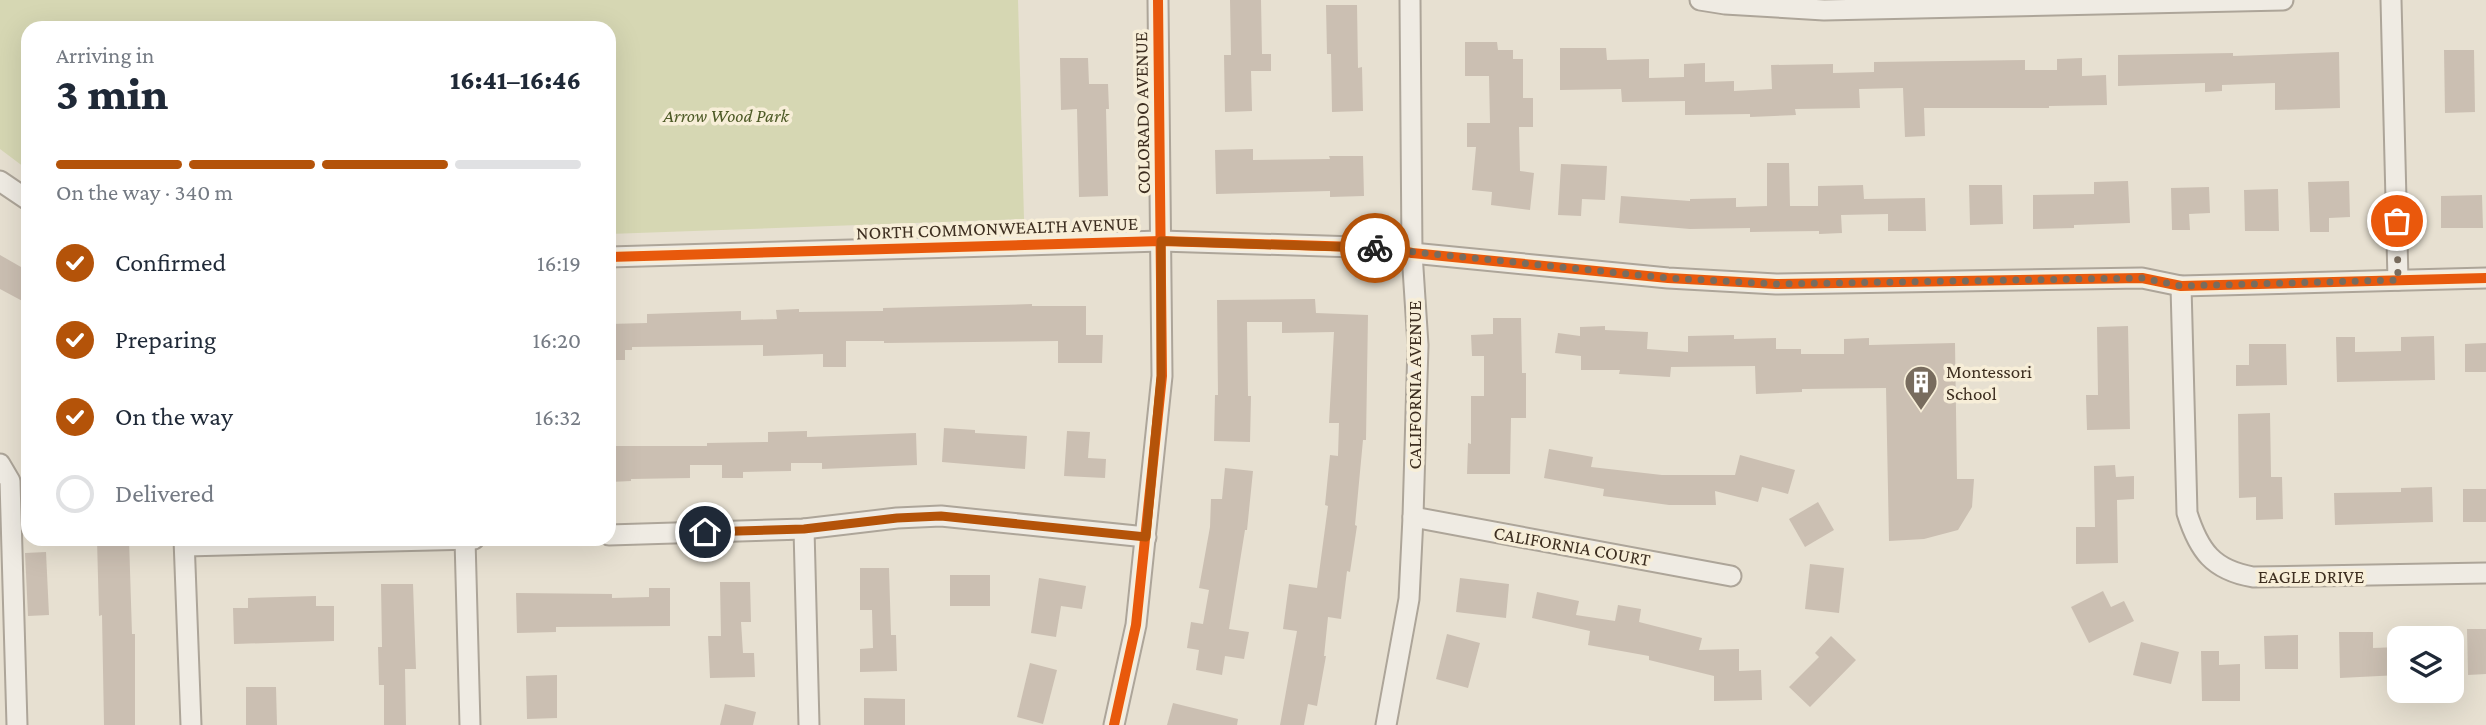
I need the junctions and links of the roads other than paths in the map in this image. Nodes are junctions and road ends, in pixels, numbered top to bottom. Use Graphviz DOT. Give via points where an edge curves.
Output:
graph roads {
  1 [pos="1158,0"];
  2 [pos="1410,0"];
  3 [pos="1700,0"];
  4 [pos="2283,0"];
  5 [pos="2391,0"];
  6 [pos="0,181"];
  7 [pos="21,195"];
  8 [pos="1161,241"];
  9 [pos="1412,253"];
  10 [pos="616,257"];
  11 [pos="2486,278"];
  12 [pos="2398,280"];
  13 [pos="2181,286"];
  14 [pos="0,464"];
  15 [pos="1413,517"];
  16 [pos="804,529"];
  17 [pos="616,535"];
  18 [pos="1146,537"];
  19 [pos="185,546"];
  20 [pos="466,546"];
  21 [pos="2486,573"];
  22 [pos="1731,576"];
  23 [pos="17,725"];
  24 [pos="191,725"];
  25 [pos="470,725"];
  26 [pos="808,725"];
  27 [pos="1114,725"];
  28 [pos="1386,725"];
  1 -- 8 [label="street, COLORADO AVENUE"];
  2 -- 9 [label="street, CALIFORNIA AVENUE"];
  3 -- 4 [label="street" via="1824,10"];
  5 -- 12 [label="street"];
  6 -- 7 [label="street"];
  8 -- 9 [label="street, NORTH COMMONWEALTH AVENUE" via="1388,248"];
  8 -- 10 [label="street, NORTH COMMONWEALTH AVENUE"];
  8 -- 18 [label="street, COLORADO AVENUE" via="1161,376"];
  9 -- 13 [label="street, NORTH COMMONWEALTH AVENUE" via="1776,284 2142,278"];
  9 -- 15 [label="street, CALIFORNIA AVENUE" via="1418,345"];
  11 -- 12 [label="street, NORTH COMMONWEALTH AVENUE"];
  12 -- 13 [label="street, NORTH COMMONWEALTH AVENUE"];
  13 -- 21 [label="street, EAGLE DRIVE" via="2188,513 2193,532 2208,555 2232,573 2253,577"];
  14 -- 23 [label="street" via="10,481"];
  15 -- 22 [label="street, CALIFORNIA COURT"];
  15 -- 28 [label="street, CALIFORNIA AVENUE" via="1409,599"];
  16 -- 17 [label="street"];
  16 -- 18 [label="street" via="941,516"];
  16 -- 26 [label="street"];
  18 -- 27 [label="street, COLORADO AVENUE" via="1136,625"];
  19 -- 24 [label="street"];
  20 -- 25 [label="street"];
}
